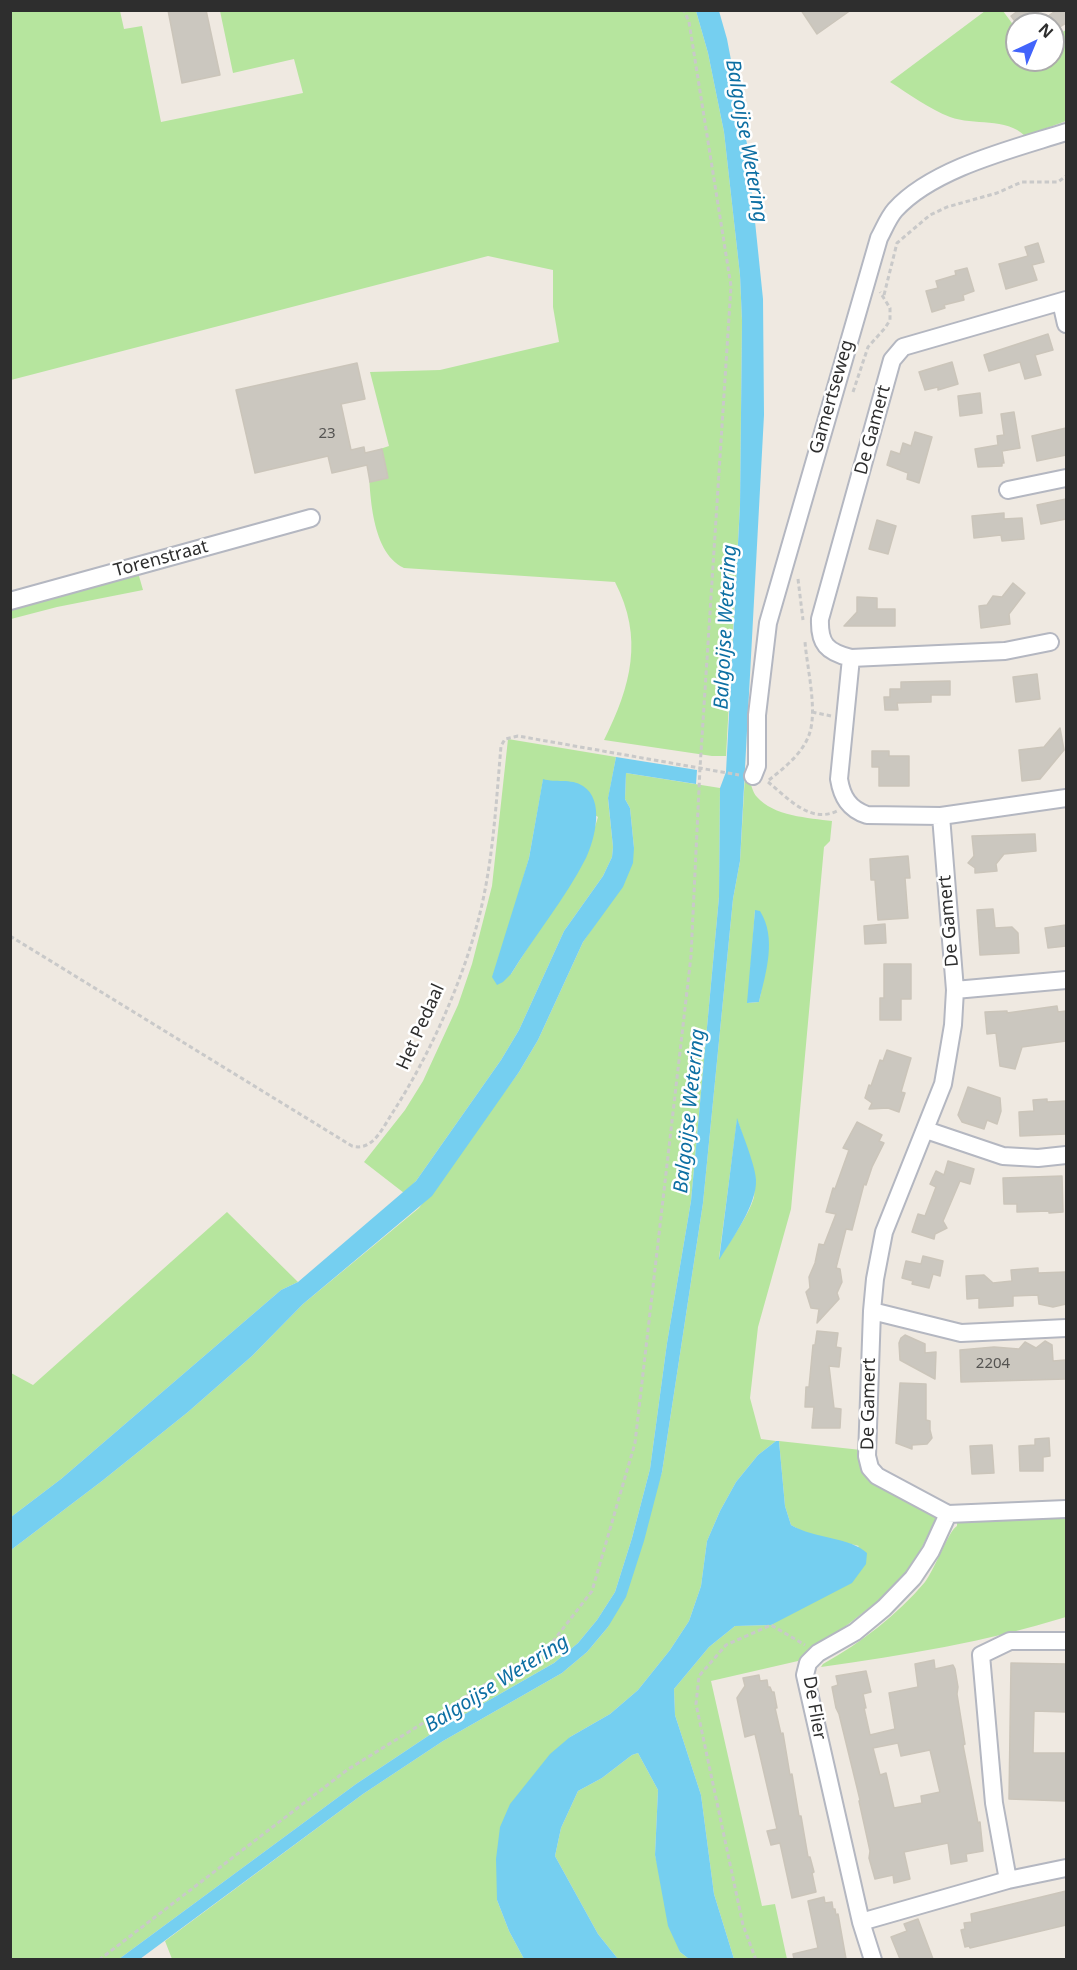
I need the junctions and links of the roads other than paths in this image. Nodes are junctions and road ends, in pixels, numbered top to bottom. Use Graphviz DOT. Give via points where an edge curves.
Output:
graph roads {
  1 [pos="1066,132"];
  2 [pos="1064,301"];
  3 [pos="1066,324"];
  4 [pos="1066,478"];
  5 [pos="1008,490"];
  6 [pos="311,518"];
  7 [pos="10,601"];
  8 [pos="1050,642"];
  9 [pos="851,658"];
  10 [pos="755,778"];
  11 [pos="1066,798"];
  12 [pos="941,816"];
  13 [pos="1066,980"];
  14 [pos="955,990"];
  15 [pos="926,1131"];
  16 [pos="1066,1155"];
  17 [pos="872,1311"];
  18 [pos="1066,1328"];
  19 [pos="1066,1509"];
  20 [pos="948,1514"];
  21 [pos="1066,1641"];
  22 [pos="1066,1868"];
  23 [pos="1008,1881"];
  24 [pos="861,1922"];
  25 [pos="873,1959"];
  1 -- 10 [label="street, Gamertseweg" via="939,177 916,191 894,212 879,238 768,623 757,715"];
  2 -- 3 [label="street, De Gamert"];
  2 -- 9 [label="street, De Gamert" via="903,348 892,360 820,619 825,646 835,654"];
  4 -- 5 [label="street"];
  6 -- 7 [label="street, Torenstraat"];
  8 -- 9 [label="street, De Gamert" via="1005,651"];
  9 -- 12 [label="street" via="839,778 842,794 858,812 867,815"];
  11 -- 12 [label="street"];
  12 -- 14 [label="street, De Gamert"];
  13 -- 14 [label="street, De Gamert"];
  14 -- 15 [label="street, De Gamert" via="943,1084"];
  15 -- 16 [label="street" via="1003,1156"];
  15 -- 17 [label="street, De Gamert" via="884,1232"];
  17 -- 18 [label="street" via="962,1333"];
  17 -- 20 [label="street, De Gamert" via="867,1456 870,1468 877,1476"];
  19 -- 20 [label="street"];
  20 -- 24 [label="street, De Flier" via="914,1578 855,1632 818,1653 808,1663 805,1676"];
  21 -- 23 [label="street" via="1010,1641 981,1656 993,1803"];
  22 -- 23 [label="street"];
  23 -- 24 [label="street"];
  24 -- 25 [label="street, De Flier"];
}
